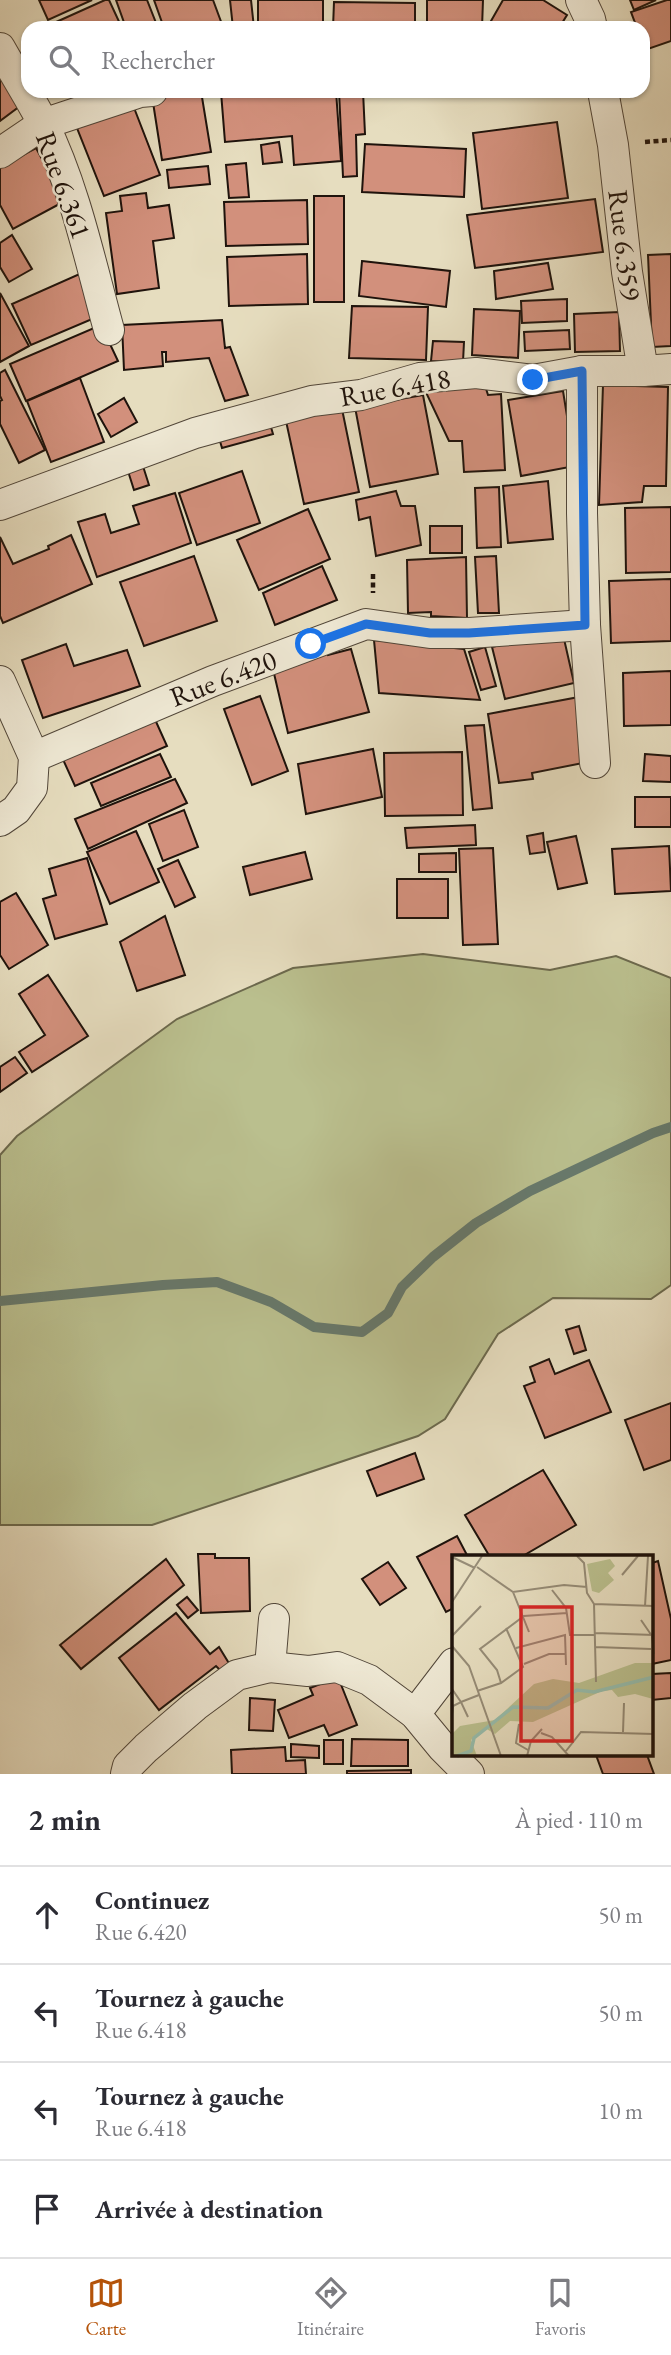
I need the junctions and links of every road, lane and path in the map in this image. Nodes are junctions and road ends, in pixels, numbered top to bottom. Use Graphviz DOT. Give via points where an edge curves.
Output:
graph roads {
  1 [pos="581,0"];
  2 [pos="589,21"];
  3 [pos="0,48"];
  4 [pos="21,85"];
  5 [pos="28,98"];
  6 [pos="122,98"];
  7 [pos="604,98"];
  8 [pos="43,124"];
  9 [pos="0,153"];
  10 [pos="109,330"];
  11 [pos="657,370"];
  12 [pos="582,371"];
  13 [pos="0,505"];
  14 [pos="585,625"];
  15 [pos="0,681"];
  16 [pos="34,757"];
  17 [pos="594,764"];
  18 [pos="0,821"];
  19 [pos="274,1619"];
  20 [pos="452,1666"];
  21 [pos="271,1667"];
  22 [pos="415,1714"];
  23 [pos="126,1774"];
  24 [pos="469,1774"];
  1 -- 2 [label="street"];
  3 -- 4 [label="street, Rue 6.361"];
  5 -- 8 [label="street, Rue 6.361"];
  6 -- 8 [label="street"];
  7 -- 11 [label="street, Rue 6.359" via="627,272"];
  8 -- 9 [label="street"];
  8 -- 10 [label="street, Rue 6.361" via="80,223"];
  11 -- 12 [label="street, Rue 6.418"];
  12 -- 13 [label="street, Rue 6.418" via="533,380 476,373 419,378 361,395 313,401 195,433"];
  12 -- 14 [label="street"];
  14 -- 16 [label="street, Rue 6.420" via="430,633 366,624 213,681"];
  14 -- 17 [label="street"];
  15 -- 16 [label="street"];
  16 -- 18 [label="street" via="32,788 16,810"];
  19 -- 21 [label="street"];
  20 -- 22 [label="street"];
  21 -- 22 [label="street" via="308,1671 337,1667 369,1680"];
  21 -- 23 [label="street" via="237,1675 226,1683 146,1748"];
  22 -- 24 [label="street"];
}
